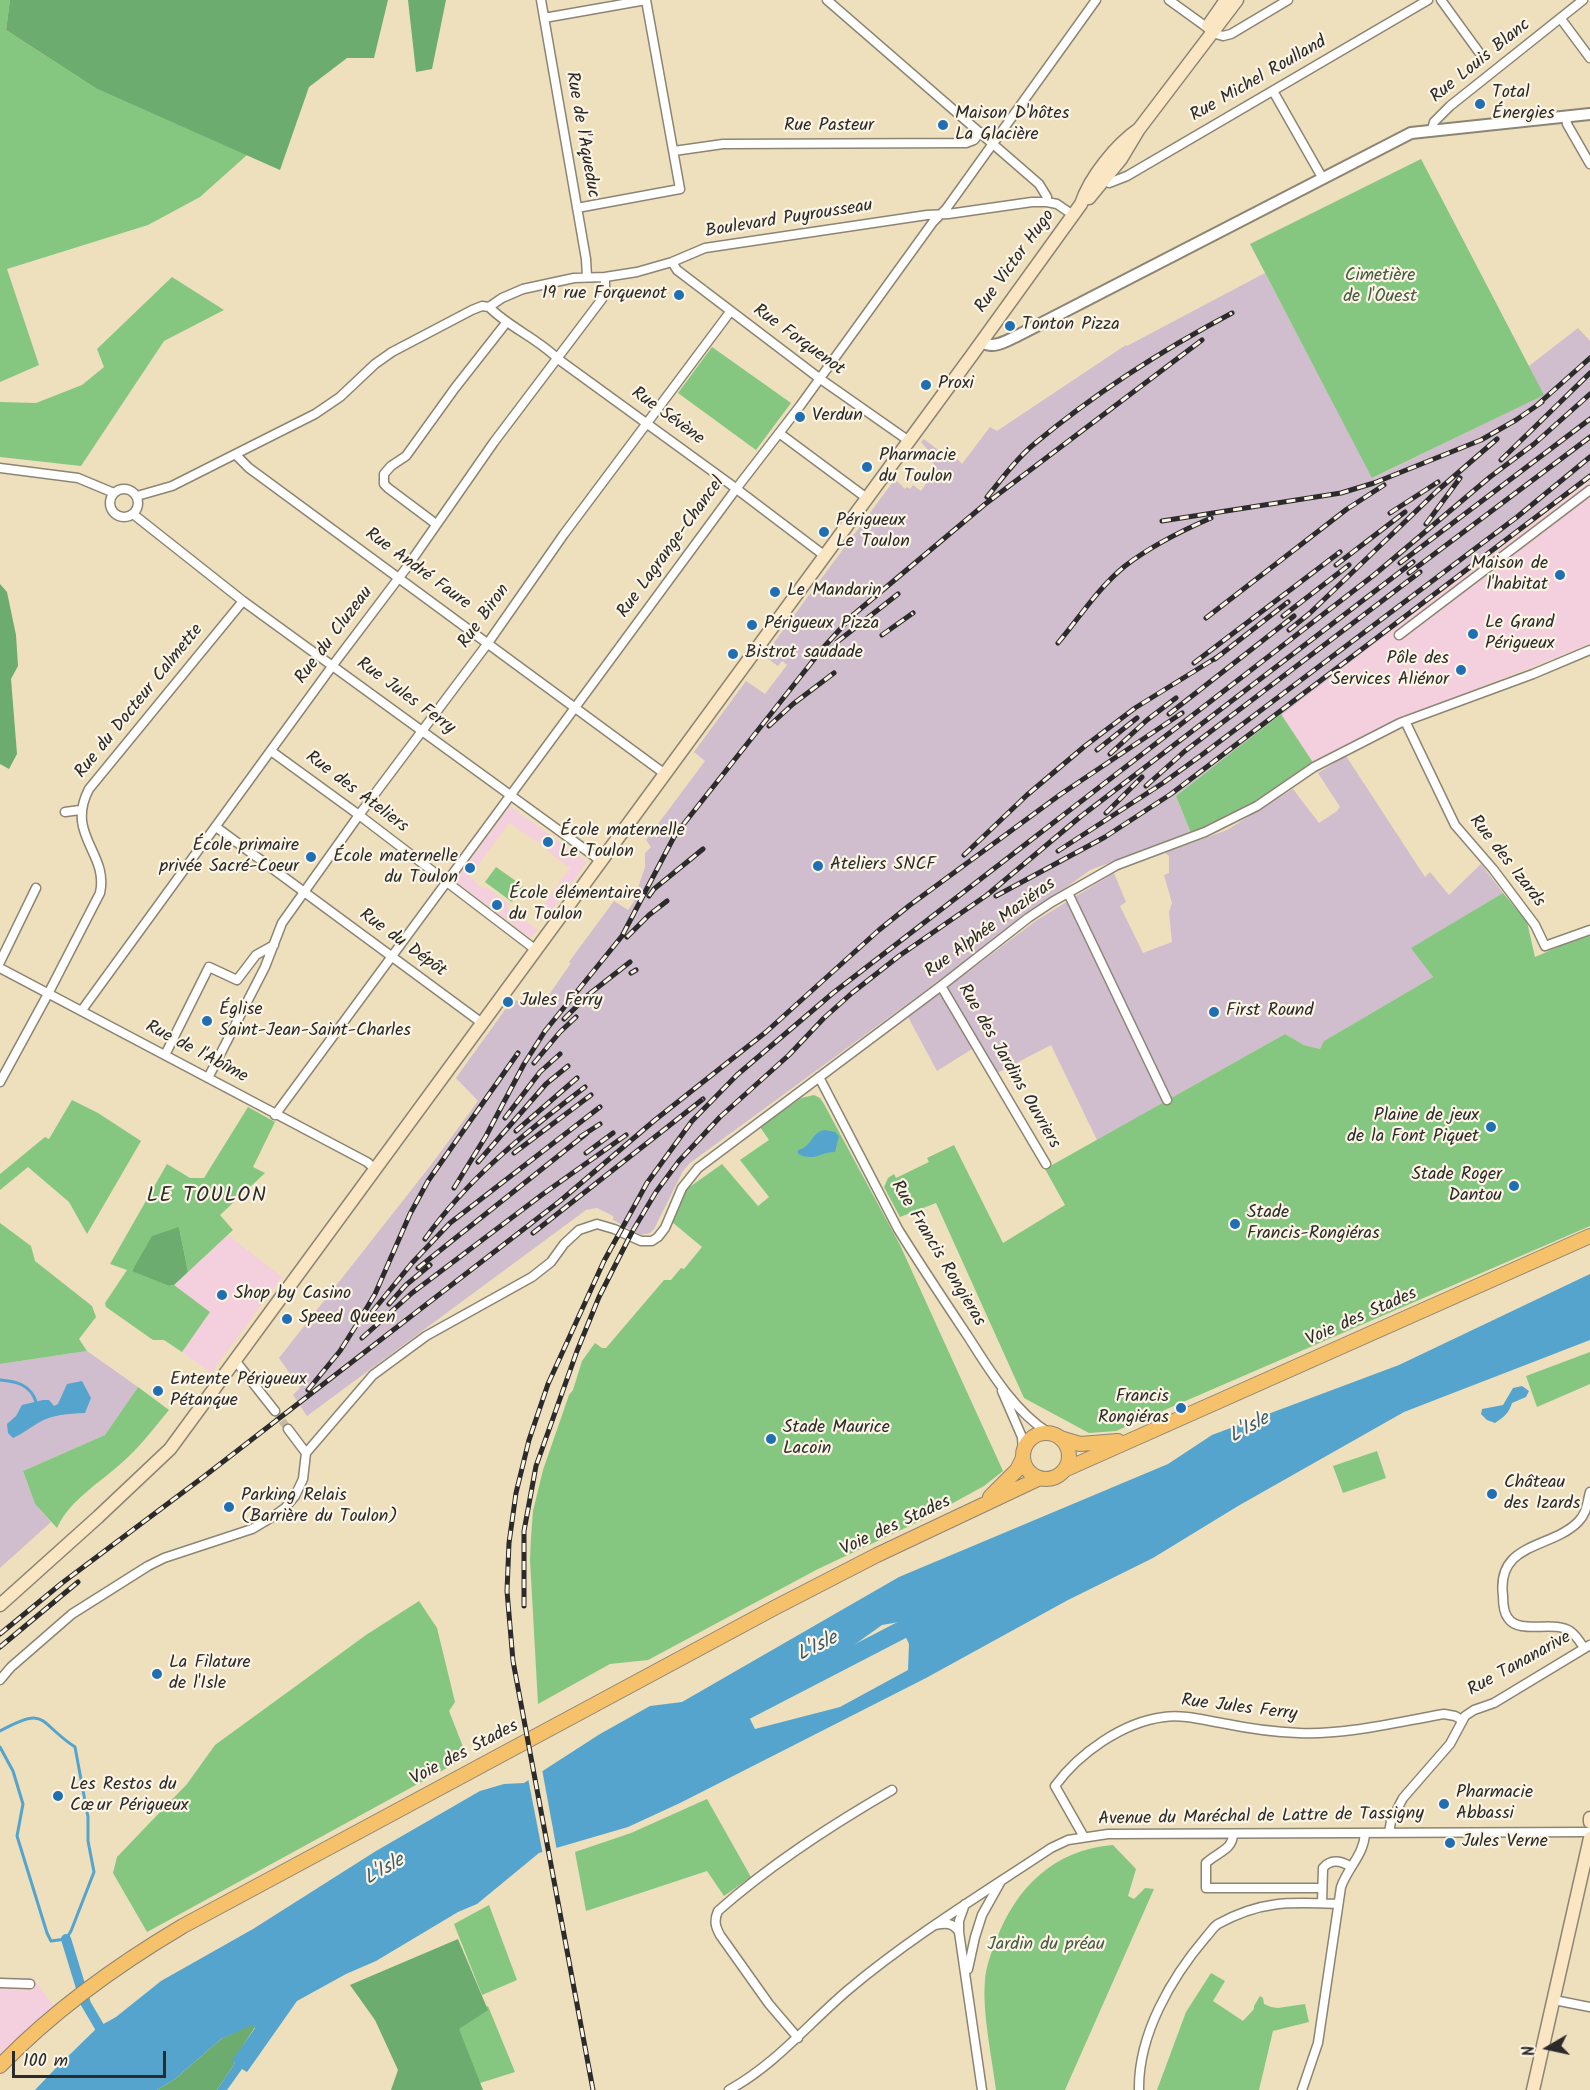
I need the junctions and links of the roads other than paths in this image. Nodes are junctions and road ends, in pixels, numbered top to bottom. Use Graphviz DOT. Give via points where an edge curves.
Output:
graph roads {
  1 [pos="541,0"];
  2 [pos="646,0"];
  3 [pos="827,0"];
  4 [pos="1096,0"];
  5 [pos="1169,0"];
  6 [pos="1226,0"];
  7 [pos="1237,0"];
  8 [pos="1288,0"];
  9 [pos="1428,0"];
  10 [pos="1441,0"];
  11 [pos="1584,0"];
  12 [pos="544,18"];
  13 [pos="1561,19"];
  14 [pos="1210,30"];
  15 [pos="1481,55"];
  16 [pos="1590,57"];
  17 [pos="1273,92"];
  18 [pos="1590,114"];
  19 [pos="1566,116"];
  20 [pos="1432,129"];
  21 [pos="980,132"];
  22 [pos="992,143"];
  23 [pos="674,151"];
  24 [pos="1590,164"];
  25 [pos="1104,174"];
  26 [pos="1323,179"];
  27 [pos="1047,202"];
  28 [pos="577,208"];
  29 [pos="940,215"];
  30 [pos="1073,215"];
  31 [pos="672,262"];
  32 [pos="587,277"];
  33 [pos="605,277"];
  34 [pos="489,307"];
  35 [pos="730,312"];
  36 [pos="506,322"];
  37 [pos="982,342"];
  38 [pos="558,359"];
  39 [pos="819,378"];
  40 [pos="648,424"];
  41 [pos="778,433"];
  42 [pos="909,441"];
  43 [pos="236,455"];
  44 [pos="0,468"];
  45 [pos="736,489"];
  46 [pos="1590,490"];
  47 [pos="114,493"];
  48 [pos="137,496"];
  49 [pos="868,499"];
  50 [pos="133,514"];
  51 [pos="436,524"];
  52 [pos="825,556"];
  53 [pos="399,577"];
  54 [pos="243,600"];
  55 [pos="1399,634"];
  56 [pos="488,643"];
  57 [pos="1590,650"];
  58 [pos="333,665"];
  59 [pos="575,707"];
  60 [pos="1405,721"];
  61 [pos="422,730"];
  62 [pos="271,751"];
  63 [pos="665,774"];
  64 [pos="511,795"];
  65 [pos="80,810"];
  66 [pos="65,812"];
  67 [pos="359,815"];
  68 [pos="216,828"];
  69 [pos="601,861"];
  70 [pos="446,883"];
  71 [pos="36,888"];
  72 [pos="304,892"];
  73 [pos="1068,893"];
  74 [pos="1590,930"];
  75 [pos="274,945"];
  76 [pos="536,950"];
  77 [pos="392,957"];
  78 [pos="0,963"];
  79 [pos="941,986"];
  80 [pos="48,994"];
  81 [pos="82,1010"];
  82 [pos="482,1023"];
  83 [pos="165,1055"];
  84 [pos="819,1077"];
  85 [pos="208,1078"];
  86 [pos="0,1082"];
  87 [pos="1167,1100"];
  88 [pos="275,1115"];
  89 [pos="1046,1164"];
  90 [pos="375,1169"];
  91 [pos="1590,1236"];
  92 [pos="234,1359"];
  93 [pos="998,1383"];
  94 [pos="275,1411"];
  95 [pos="288,1429"];
  96 [pos="1149,1432"];
  97 [pos="1054,1436"];
  98 [pos="306,1452"];
  99 [pos="1023,1455"];
  100 [pos="1064,1470"];
  101 [pos="1040,1479"];
  102 [pos="1590,1492"];
  103 [pos="972,1511"];
  104 [pos="0,1605"];
  105 [pos="1587,1647"];
  106 [pos="0,1680"];
  107 [pos="1462,1720"];
  108 [pos="892,1790"];
  109 [pos="1590,1832"];
  110 [pos="1365,1833"];
  111 [pos="1389,1833"];
  112 [pos="1233,1834"];
  113 [pos="1084,1837"];
  114 [pos="1590,1838"];
  115 [pos="1351,1867"];
  116 [pos="1002,1881"];
  117 [pos="1322,1888"];
  118 [pos="966,1903"];
  119 [pos="1322,1903"];
  120 [pos="1338,1904"];
  121 [pos="982,1915"];
  122 [pos="935,1925"];
  123 [pos="959,1932"];
  124 [pos="0,1983"];
  125 [pos="30,1984"];
  126 [pos="968,1987"];
  127 [pos="1554,2000"];
  128 [pos="1590,2007"];
  129 [pos="798,2038"];
  130 [pos="0,2066"];
  131 [pos="729,2090"];
  132 [pos="982,2090"];
  133 [pos="1139,2090"];
  134 [pos="1302,2090"];
  135 [pos="1533,2090"];
  1 -- 12 [label="street, Rue de l'Aqueduc"];
  2 -- 12 [label="street"];
  2 -- 23 [label="street"];
  3 -- 21 [label="street"];
  4 -- 22 [label="street, Rue Lagrange-Chancel"];
  5 -- 14 [label="street"];
  6 -- 14 [label="main road, Rue Victor Hugo"];
  7 -- 14 [label="main road, Rue Victor Hugo"];
  8 -- 14 [label="street" via="1232,34 1223,36"];
  9 -- 17 [label="street, Rue Michel Roulland"];
  10 -- 15 [label="street"];
  11 -- 13 [label="street, Rue Louis Blanc"];
  12 -- 28 [label="street, Rue de l'Aqueduc"];
  13 -- 16 [label="street"];
  13 -- 20 [label="street, Rue Louis Blanc" via="1450,106"];
  14 -- 25 [label="main road, Rue Victor Hugo" via="1132,144"];
  17 -- 25 [label="street, Rue Michel Roulland" via="1113,183"];
  17 -- 26 [label="street"];
  18 -- 19 [label="street"];
  19 -- 20 [label="street"];
  19 -- 24 [label="street"];
  20 -- 26 [label="street" via="1411,133"];
  21 -- 22 [label="street"];
  21 -- 23 [label="street, Rue Pasteur" via="966,143 723,144"];
  22 -- 27 [label="street" via="1039,184"];
  22 -- 29 [label="street, Rue Lagrange-Chancel"];
  23 -- 28 [label="street" via="680,189"];
  25 -- 30 [label="main road, Rue Victor Hugo"];
  26 -- 37 [label="street" via="1011,339 998,344"];
  27 -- 29 [label="street, Boulevard Puyrousseau"];
  27 -- 30 [label="street"];
  28 -- 32 [label="street, Rue de l'Aqueduc"];
  29 -- 31 [label="street, Boulevard Puyrousseau" via="705,249"];
  29 -- 39 [label="street, Rue Lagrange-Chancel"];
  30 -- 37 [label="main road, Rue Victor Hugo"];
  31 -- 33 [label="street, Boulevard Puyrousseau"];
  31 -- 35 [label="street, Rue Forquenot"];
  32 -- 33 [label="street, Boulevard Puyrousseau"];
  32 -- 34 [label="street, Boulevard Puyrousseau" via="523,289"];
  33 -- 38 [label="street, Rue du Cluzeau" via="602,299"];
  34 -- 36 [label="street, Rue Sévène"];
  34 -- 43 [label="street, Boulevard Puyrousseau" via="472,310 392,352 327,407"];
  35 -- 39 [label="street, Rue Forquenot"];
  35 -- 40 [label="street, Rue Biron"];
  36 -- 38 [label="street, Rue Sévène" via="538,341"];
  36 -- 51 [label="street" via="405,456 384,474 388,488"];
  37 -- 42 [label="main road, Rue Victor Hugo"];
  38 -- 40 [label="street, Rue Sévène"];
  38 -- 51 [label="street, Rue du Cluzeau"];
  39 -- 41 [label="street, Rue Lagrange-Chancel"];
  39 -- 42 [label="street, Rue Forquenot"];
  40 -- 45 [label="street, Rue Sévène"];
  40 -- 56 [label="street, Rue Biron"];
  41 -- 45 [label="street, Rue Lagrange-Chancel"];
  41 -- 49 [label="street"];
  42 -- 49 [label="main road, Rue Victor Hugo"];
  43 -- 48 [label="street" via="172,486"];
  43 -- 53 [label="street, Rue André Faure"];
  44 -- 47 [label="street" via="78,478"];
  45 -- 52 [label="street, Rue Sévène"];
  45 -- 59 [label="street, Rue Lagrange-Chancel"];
  46 -- 55 [label="street"];
  47 -- 48 [label="street" via="128,489"];
  47 -- 50 [label="street" via="110,504 114,513 123,517"];
  48 -- 50 [label="street" via="139,506"];
  49 -- 52 [label="main road, Rue Victor Hugo"];
  50 -- 54 [label="street, Rue Jules Ferry"];
  51 -- 53 [label="street, Rue du Cluzeau"];
  52 -- 63 [label="main road, Rue Victor Hugo"];
  53 -- 56 [label="street, Rue André Faure"];
  53 -- 58 [label="street, Rue du Cluzeau"];
  54 -- 58 [label="street, Rue Jules Ferry"];
  54 -- 65 [label="street, Rue du Docteur Calmette" via="89,789"];
  56 -- 59 [label="street, Rue André Faure"];
  56 -- 61 [label="street, Rue Biron"];
  57 -- 60 [label="street, Rue Alphée Maziéras"];
  58 -- 61 [label="street, Rue Jules Ferry"];
  58 -- 62 [label="street, Rue du Cluzeau"];
  59 -- 63 [label="street, Rue André Faure"];
  59 -- 64 [label="street, Rue Lagrange-Chancel"];
  60 -- 73 [label="street, Rue Alphée Maziéras" via="1314,767 1257,806 1205,832 1117,865"];
  60 -- 74 [label="street, Rue des Izards" via="1455,825 1535,925 1545,946"];
  61 -- 64 [label="street, Rue Jules Ferry"];
  61 -- 67 [label="street, Rue Biron"];
  62 -- 67 [label="street, Rue des Ateliers"];
  62 -- 68 [label="street, Rue du Cluzeau"];
  63 -- 69 [label="main road, Rue Victor Hugo"];
  64 -- 69 [label="street, Rue Jules Ferry"];
  64 -- 70 [label="street, Rue Lagrange-Chancel"];
  65 -- 66 [label="street"];
  65 -- 80 [label="street" via="102,883"];
  67 -- 70 [label="street, Rue des Ateliers"];
  67 -- 72 [label="street, Rue Biron"];
  68 -- 72 [label="street, Rue du Dépôt"];
  68 -- 81 [label="street, Rue du Cluzeau"];
  69 -- 76 [label="main road, Rue Victor Hugo"];
  70 -- 76 [label="street, Rue des Ateliers"];
  70 -- 77 [label="street, Rue Lagrange-Chancel"];
  71 -- 78 [label="street"];
  72 -- 75 [label="street, Rue Biron" via="282,923"];
  72 -- 77 [label="street, Rue du Dépôt"];
  73 -- 79 [label="street, Rue Alphée Maziéras" via="1028,918"];
  73 -- 87 [label="street"];
  75 -- 83 [label="street" via="256,955 237,980 209,967"];
  75 -- 85 [label="street, Rue Biron"];
  76 -- 82 [label="main road, Rue Victor Hugo"];
  77 -- 82 [label="street, Rue du Dépôt"];
  77 -- 88 [label="street, Rue Lagrange-Chancel"];
  78 -- 80 [label="street, Rue de l'Abîme"];
  79 -- 84 [label="street, Rue Alphée Maziéras"];
  79 -- 89 [label="street, Rue des Jardins Ouvriers"];
  80 -- 81 [label="street, Rue de l'Abîme"];
  80 -- 86 [label="street"];
  81 -- 83 [label="street, Rue de l'Abîme"];
  82 -- 90 [label="main road, Rue Victor Hugo"];
  83 -- 85 [label="street, Rue de l'Abîme"];
  84 -- 93 [label="street, Rue Francis Rongieras" via="898,1229"];
  84 -- 98 [label="street, Rue Alphée Maziéras" via="698,1168 682,1188 658,1237 645,1242 597,1224 579,1230 532,1277 426,1336 373,1375"];
  85 -- 88 [label="street, Rue de l'Abîme"];
  88 -- 90 [label="street, Rue de l'Abîme"];
  90 -- 92 [label="main road, Rue Victor Hugo"];
  91 -- 96 [label="main road, Voie des Stades"];
  92 -- 94 [label="street"];
  92 -- 104 [label="main road, Rue Victor Hugo" via="170,1449"];
  93 -- 97 [label="street, Rue Francis Rongieras" via="1035,1423"];
  93 -- 99 [label="street" via="1022,1437"];
  95 -- 98 [label="street"];
  96 -- 97 [label="main road, Voie des Stades" via="1095,1444"];
  96 -- 100 [label="main road, Voie des Stades"];
  97 -- 99 [label="main road" via="1035,1436"];
  97 -- 100 [label="main road" via="1068,1450"];
  98 -- 106 [label="street" via="303,1479 285,1508 252,1529 164,1558 139,1572 72,1614"];
  99 -- 101 [label="main road" via="1028,1471"];
  99 -- 103 [label="main road, Voie des Stades" via="1017,1470 1001,1488"];
  100 -- 101 [label="main road" via="1051,1479"];
  101 -- 103 [label="main road, Voie des Stades"];
  102 -- 105 [label="street" via="1587,1509 1576,1524 1524,1550 1509,1563 1502,1592 1507,1617 1518,1625 1562,1627"];
  103 -- 130 [label="main road, Voie des Stades" via="776,1607 161,1939 73,2001"];
  105 -- 107 [label="street, Rue Tananarive"];
  107 -- 111 [label="street, Rue Tananarive" via="1450,1744 1403,1798"];
  107 -- 113 [label="street, Rue Jules Ferry" via="1444,1714 1300,1734 1164,1717 1127,1728 1093,1746 1055,1786"];
  108 -- 129 [label="street" via="834,1823 764,1873 718,1911 715,1918 716,1927 732,1952"];
  109 -- 111 [label="street, Avenue du Maréchal de Lattre de Tassigny"];
  110 -- 111 [label="street, Avenue du Maréchal de Lattre de Tassigny"];
  110 -- 112 [label="street, Avenue du Maréchal de Lattre de Tassigny"];
  110 -- 115 [label="street" via="1362,1852"];
  112 -- 113 [label="street, Avenue du Maréchal de Lattre de Tassigny"];
  112 -- 117 [label="street" via="1228,1847 1206,1863 1206,1888"];
  113 -- 116 [label="street, Avenue du Maréchal de Lattre de Tassigny" via="1051,1848"];
  114 -- 127 [label="main road"];
  115 -- 117 [label="street" via="1341,1861 1326,1864"];
  115 -- 120 [label="street" via="1344,1877"];
  116 -- 118 [label="street, Avenue du Maréchal de Lattre de Tassigny"];
  116 -- 121 [label="street"];
  117 -- 119 [label="street"];
  118 -- 121 [label="street"];
  118 -- 122 [label="street, Avenue du Maréchal de Lattre de Tassigny"];
  118 -- 123 [label="street"];
  119 -- 120 [label="street"];
  119 -- 133 [label="street" via="1273,1904 1216,1925 1196,1948 1163,2002 1144,2051"];
  120 -- 134 [label="street" via="1318,2043"];
  121 -- 126 [label="street" via="969,1963"];
  122 -- 123 [label="street" via="950,1924"];
  122 -- 129 [label="street, Avenue du Maréchal de Lattre de Tassigny" via="848,1990"];
  123 -- 126 [label="street"];
  124 -- 125 [label="street"];
  126 -- 132 [label="street"];
  127 -- 128 [label="street"];
  127 -- 135 [label="main road"];
  129 -- 131 [label="street, Avenue du Maréchal de Lattre de Tassigny" via="762,2069"];
}
